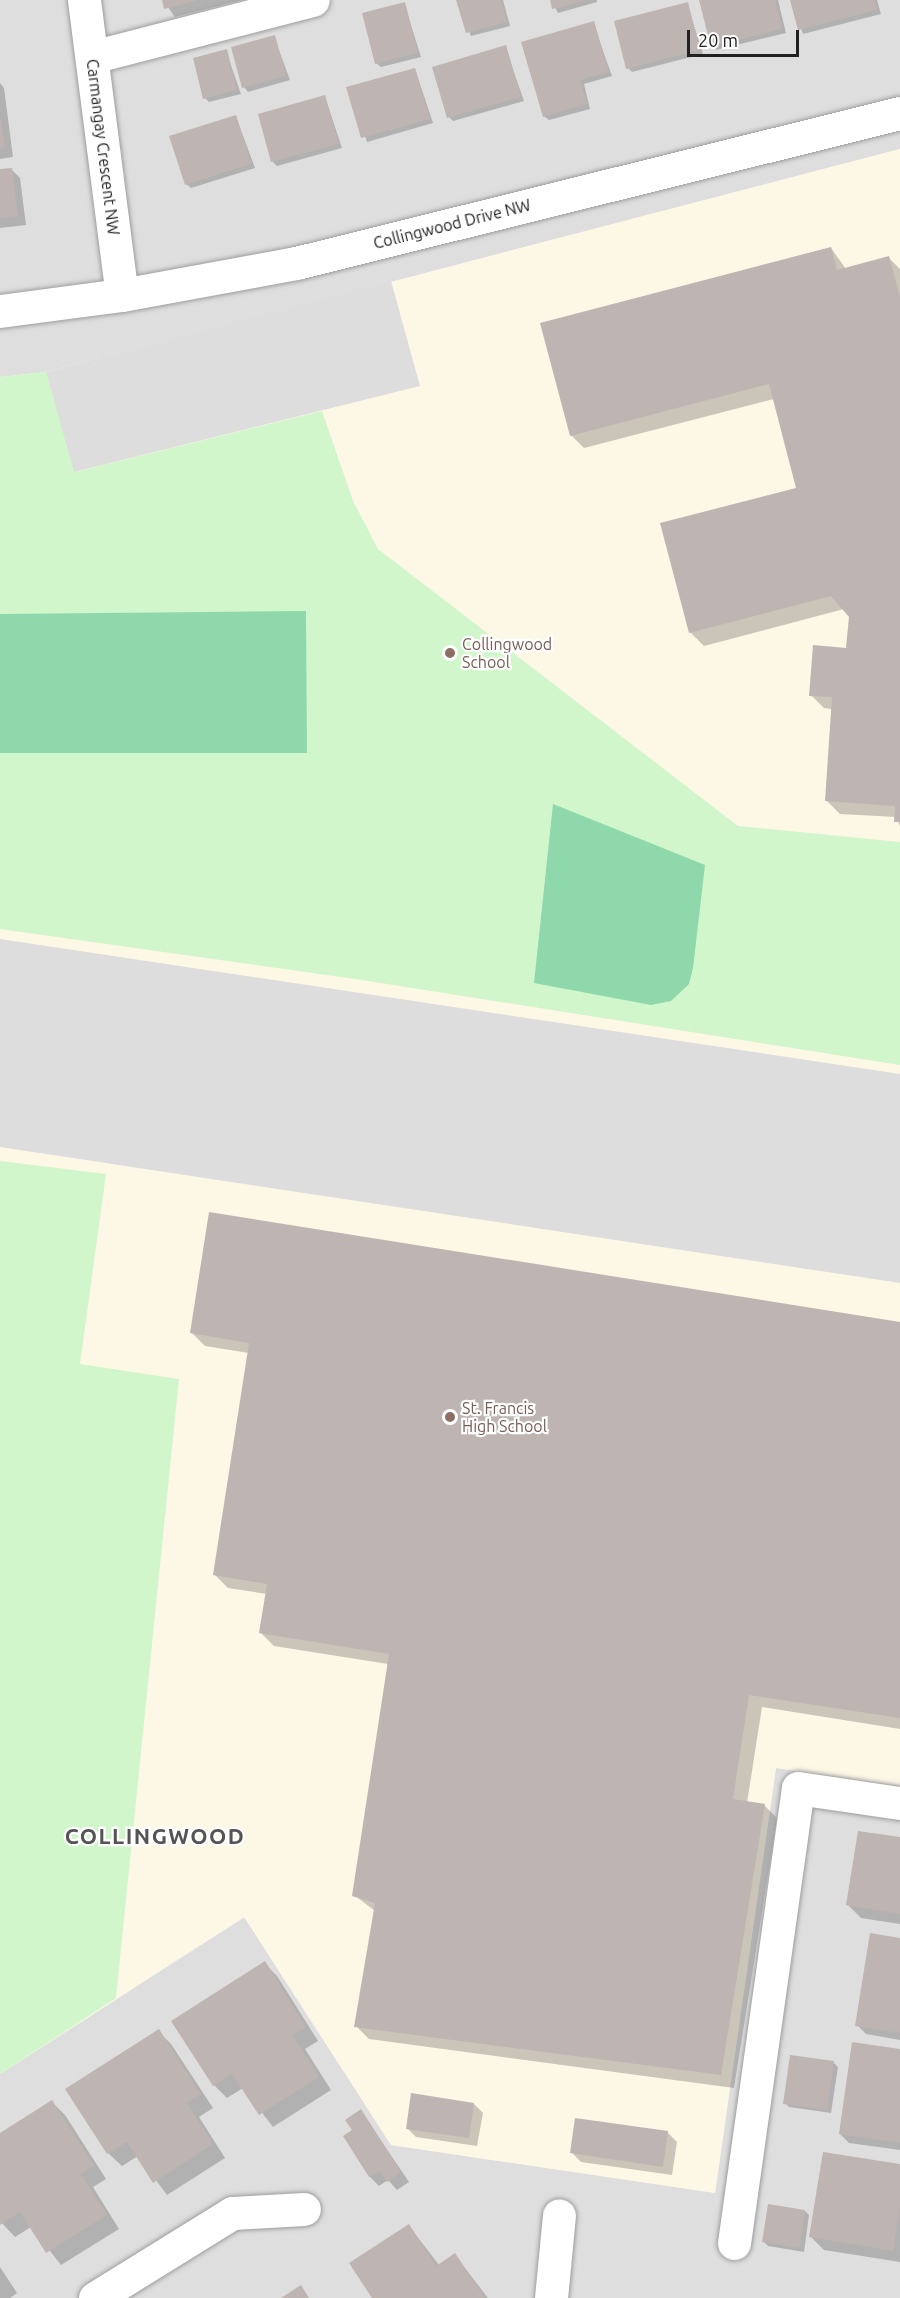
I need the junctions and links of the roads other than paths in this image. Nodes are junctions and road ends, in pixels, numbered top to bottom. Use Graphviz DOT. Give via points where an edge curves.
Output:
graph roads {
  1 [pos="84,0"];
  2 [pos="312,0"];
  3 [pos="92,57"];
  4 [pos="900,113"];
  5 [pos="122,295"];
  6 [pos="0,311"];
  7 [pos="900,1803"];
  8 [pos="304,2209"];
  9 [pos="559,2215"];
  10 [pos="734,2243"];
  11 [pos="95,2298"];
  12 [pos="551,2298"];
  1 -- 3 [label="street, Carmangay Crescent NW"];
  2 -- 3 [label="street"];
  3 -- 5 [label="street, Carmangay Crescent NW"];
  4 -- 5 [label="street, Collingwood Drive NW" via="296,263"];
  5 -- 6 [label="street, Collingwood Drive NW"];
  7 -- 10 [label="street" via="798,1788"];
  8 -- 11 [label="street" via="232,2213"];
  9 -- 12 [label="street"];
}
